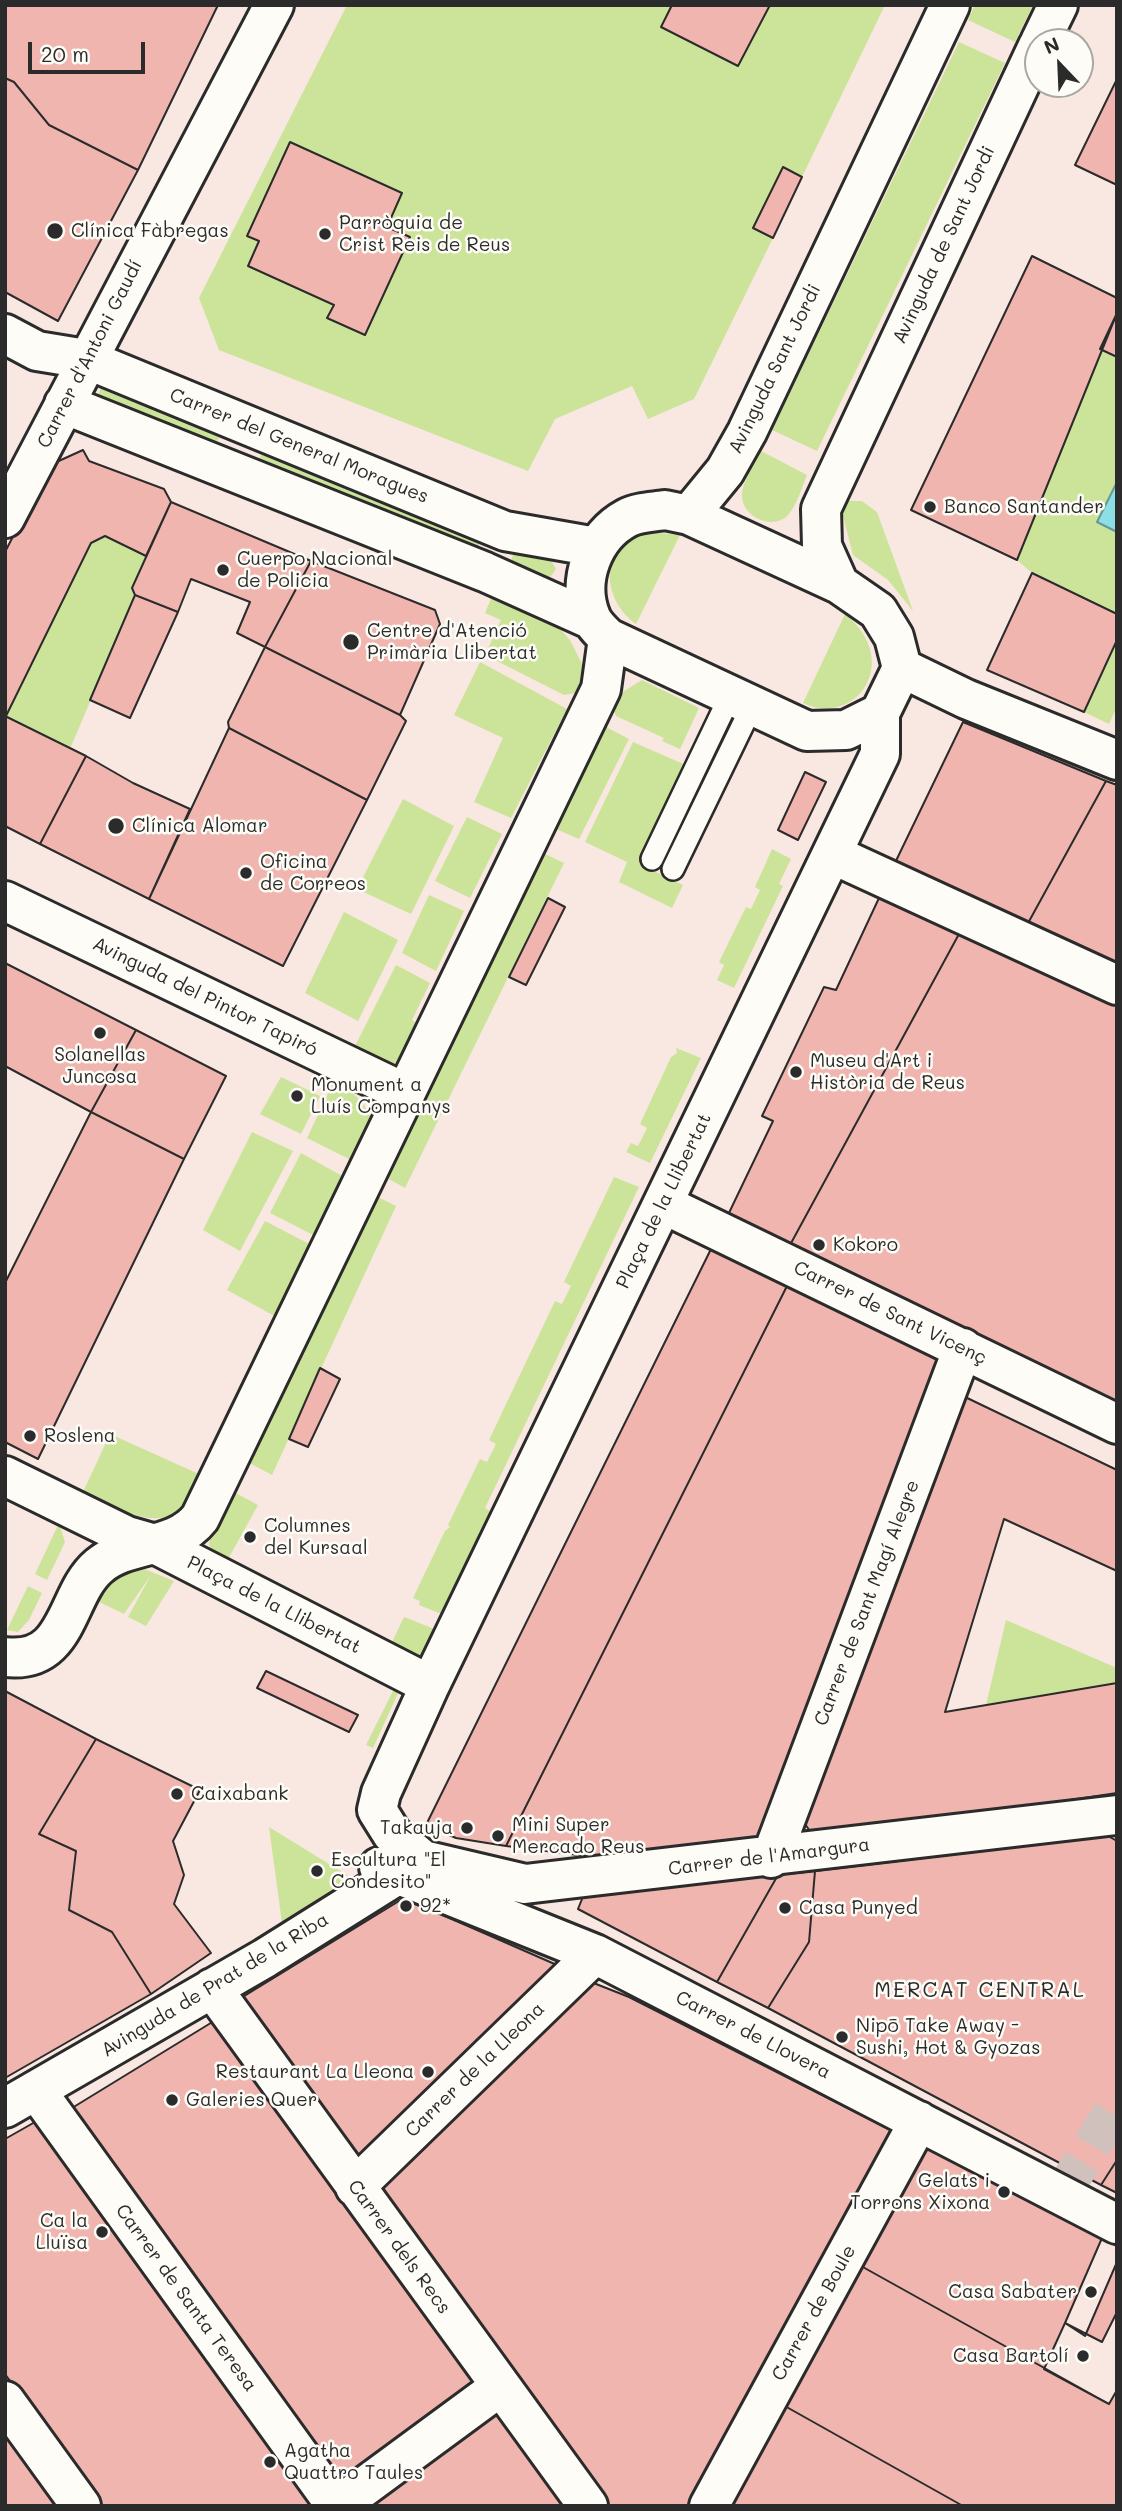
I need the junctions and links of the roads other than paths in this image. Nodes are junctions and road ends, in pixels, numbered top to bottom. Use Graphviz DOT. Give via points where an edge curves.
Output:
graph roads {
  1 [pos="274,5"];
  2 [pos="950,5"];
  3 [pos="1058,5"];
  4 [pos="1047,28"];
  5 [pos="1024,76"];
  6 [pos="5,334"];
  7 [pos="86,359"];
  8 [pos="64,404"];
  9 [pos="689,515"];
  10 [pos="5,518"];
  11 [pos="596,547"];
  12 [pos="839,584"];
  13 [pos="600,629"];
  14 [pos="902,668"];
  15 [pos="741,701"];
  16 [pos="880,713"];
  17 [pos="1117,760"];
  18 [pos="832,854"];
  19 [pos="652,859"];
  20 [pos="673,869"];
  21 [pos="5,901"];
  22 [pos="1117,985"];
  23 [pos="405,1093"];
  24 [pos="663,1204"];
  25 [pos="963,1348"];
  26 [pos="1117,1424"];
  27 [pos="5,1476"];
  28 [pos="155,1544"];
  29 [pos="6,1657"];
  30 [pos="430,1685"];
  31 [pos="1117,1815"];
  32 [pos="771,1858"];
  33 [pos="400,1867"];
  34 [pos="595,1954"];
  35 [pos="212,1988"];
  36 [pos="21,2099"];
  37 [pos="919,2121"];
  38 [pos="355,2187"];
  39 [pos="1117,2224"];
  40 [pos="500,2386"];
  41 [pos="5,2401"];
  42 [pos="81,2506"];
  43 [pos="337,2506"];
  44 [pos="588,2506"];
  45 [pos="709,2506"];
  1 -- 7 [label="street, Carrer d'Antoni Gaudí"];
  2 -- 9 [label="street, Avinguda Sant Jordi" via="747,432 725,471"];
  3 -- 4 [label="street, Avinguda de Sant Jordi"];
  5 -- 12 [label="street, Avinguda de Sant Jordi" via="821,509 822,546"];
  6 -- 7 [label="street, Carrer del General Moragues" via="37,351"];
  7 -- 8 [label="street, Carrer d'Antoni Gaudí"];
  7 -- 11 [label="street, Carrer del General Moragues" via="505,531"];
  8 -- 10 [label="street, Carrer d'Antoni Gaudí"];
  8 -- 13 [label="street" via="485,572"];
  9 -- 11 [label="street" via="665,510 630,516 611,528"];
  9 -- 12 [label="street"];
  11 -- 13 [label="street, Plaça de la Llibertat" via="586,574 585,597"];
  12 -- 14 [label="street" via="878,611 894,637"];
  13 -- 15 [label="street"];
  13 -- 23 [label="street, Plaça de la Llibertat" via="601,689"];
  14 -- 16 [label="street"];
  14 -- 17 [label="street"];
  15 -- 16 [label="street" via="807,731 846,730"];
  15 -- 19 [label="lane"];
  15 -- 20 [label="lane"];
  16 -- 18 [label="street, Plaça de la Llibertat" via="880,754"];
  18 -- 22 [label="street"];
  18 -- 24 [label="street, Plaça de la Llibertat"];
  21 -- 23 [label="street, Avinguda del Pintor Tapiró"];
  23 -- 28 [label="street, Plaça de la Llibertat" via="200,1518 180,1534"];
  24 -- 25 [label="street, Carrer de Sant Vicenç"];
  24 -- 30 [label="street, Plaça de la Llibertat"];
  25 -- 26 [label="street, Carrer de Sant Vicenç"];
  25 -- 32 [label="street, Carrer de Sant Magí Alegre"];
  27 -- 28 [label="street" via="127,1536"];
  28 -- 29 [label="street, Plaça de la Llibertat" via="124,1552 98,1566 54,1643 30,1654"];
  28 -- 30 [label="street, Plaça de la Llibertat"];
  30 -- 33 [label="street, Plaça de la Llibertat" via="375,1811 392,1834"];
  31 -- 32 [label="street, Carrer de l'Amargura"];
  32 -- 33 [label="street, Carrer de l'Amargura" via="525,1884"];
  33 -- 34 [label="street, Carrer de Llovera"];
  33 -- 35 [label="street, Avinguda de Prat de la Riba"];
  34 -- 37 [label="street, Carrer de Llovera"];
  34 -- 38 [label="street, Carrer de la Lleona"];
  35 -- 36 [label="street, Avinguda de Prat de la Riba"];
  35 -- 38 [label="street, Carrer dels Recs"];
  36 -- 43 [label="street, Carrer de Santa Teresa"];
  37 -- 39 [label="street, Carrer de Llovera"];
  37 -- 45 [label="street, Carrer de Boule"];
  38 -- 40 [label="street, Carrer dels Recs"];
  40 -- 43 [label="street"];
  40 -- 44 [label="street, Carrer dels Recs"];
  41 -- 42 [label="street"];
}
